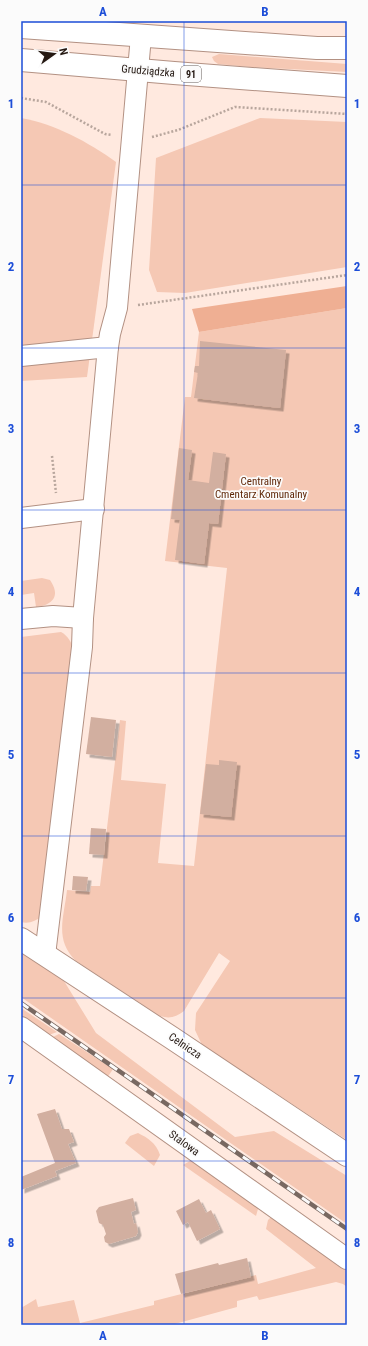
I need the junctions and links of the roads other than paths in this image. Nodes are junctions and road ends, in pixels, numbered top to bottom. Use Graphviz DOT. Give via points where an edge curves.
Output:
graph roads {
  1 [pos="21,27"];
  2 [pos="141,36"];
  3 [pos="347,48"];
  4 [pos="21,60"];
  5 [pos="137,70"];
  6 [pos="347,86"];
  7 [pos="108,347"];
  8 [pos="21,356"];
  9 [pos="94,509"];
  10 [pos="21,518"];
  11 [pos="83,618"];
  12 [pos="21,620"];
  13 [pos="21,939"];
  14 [pos="45,955"];
  15 [pos="24,1032"];
  16 [pos="347,1155"];
  17 [pos="347,1259"];
  1 -- 2 [label="main road"];
  2 -- 3 [label="main road"];
  2 -- 5 [label="street"];
  4 -- 5 [label="main road, Grudziądzka / 91"];
  5 -- 6 [label="main road, Grudziądzka / 91"];
  5 -- 7 [label="street" via="117,308"];
  7 -- 8 [label="street"];
  7 -- 9 [label="street"];
  9 -- 10 [label="street"];
  9 -- 11 [label="street"];
  11 -- 12 [label="street" via="53,616"];
  11 -- 14 [label="street" via="82,647"];
  13 -- 14 [label="main road, Celnicza"];
  14 -- 16 [label="main road, Celnicza"];
  15 -- 17 [label="street, Stalowa"];
}
